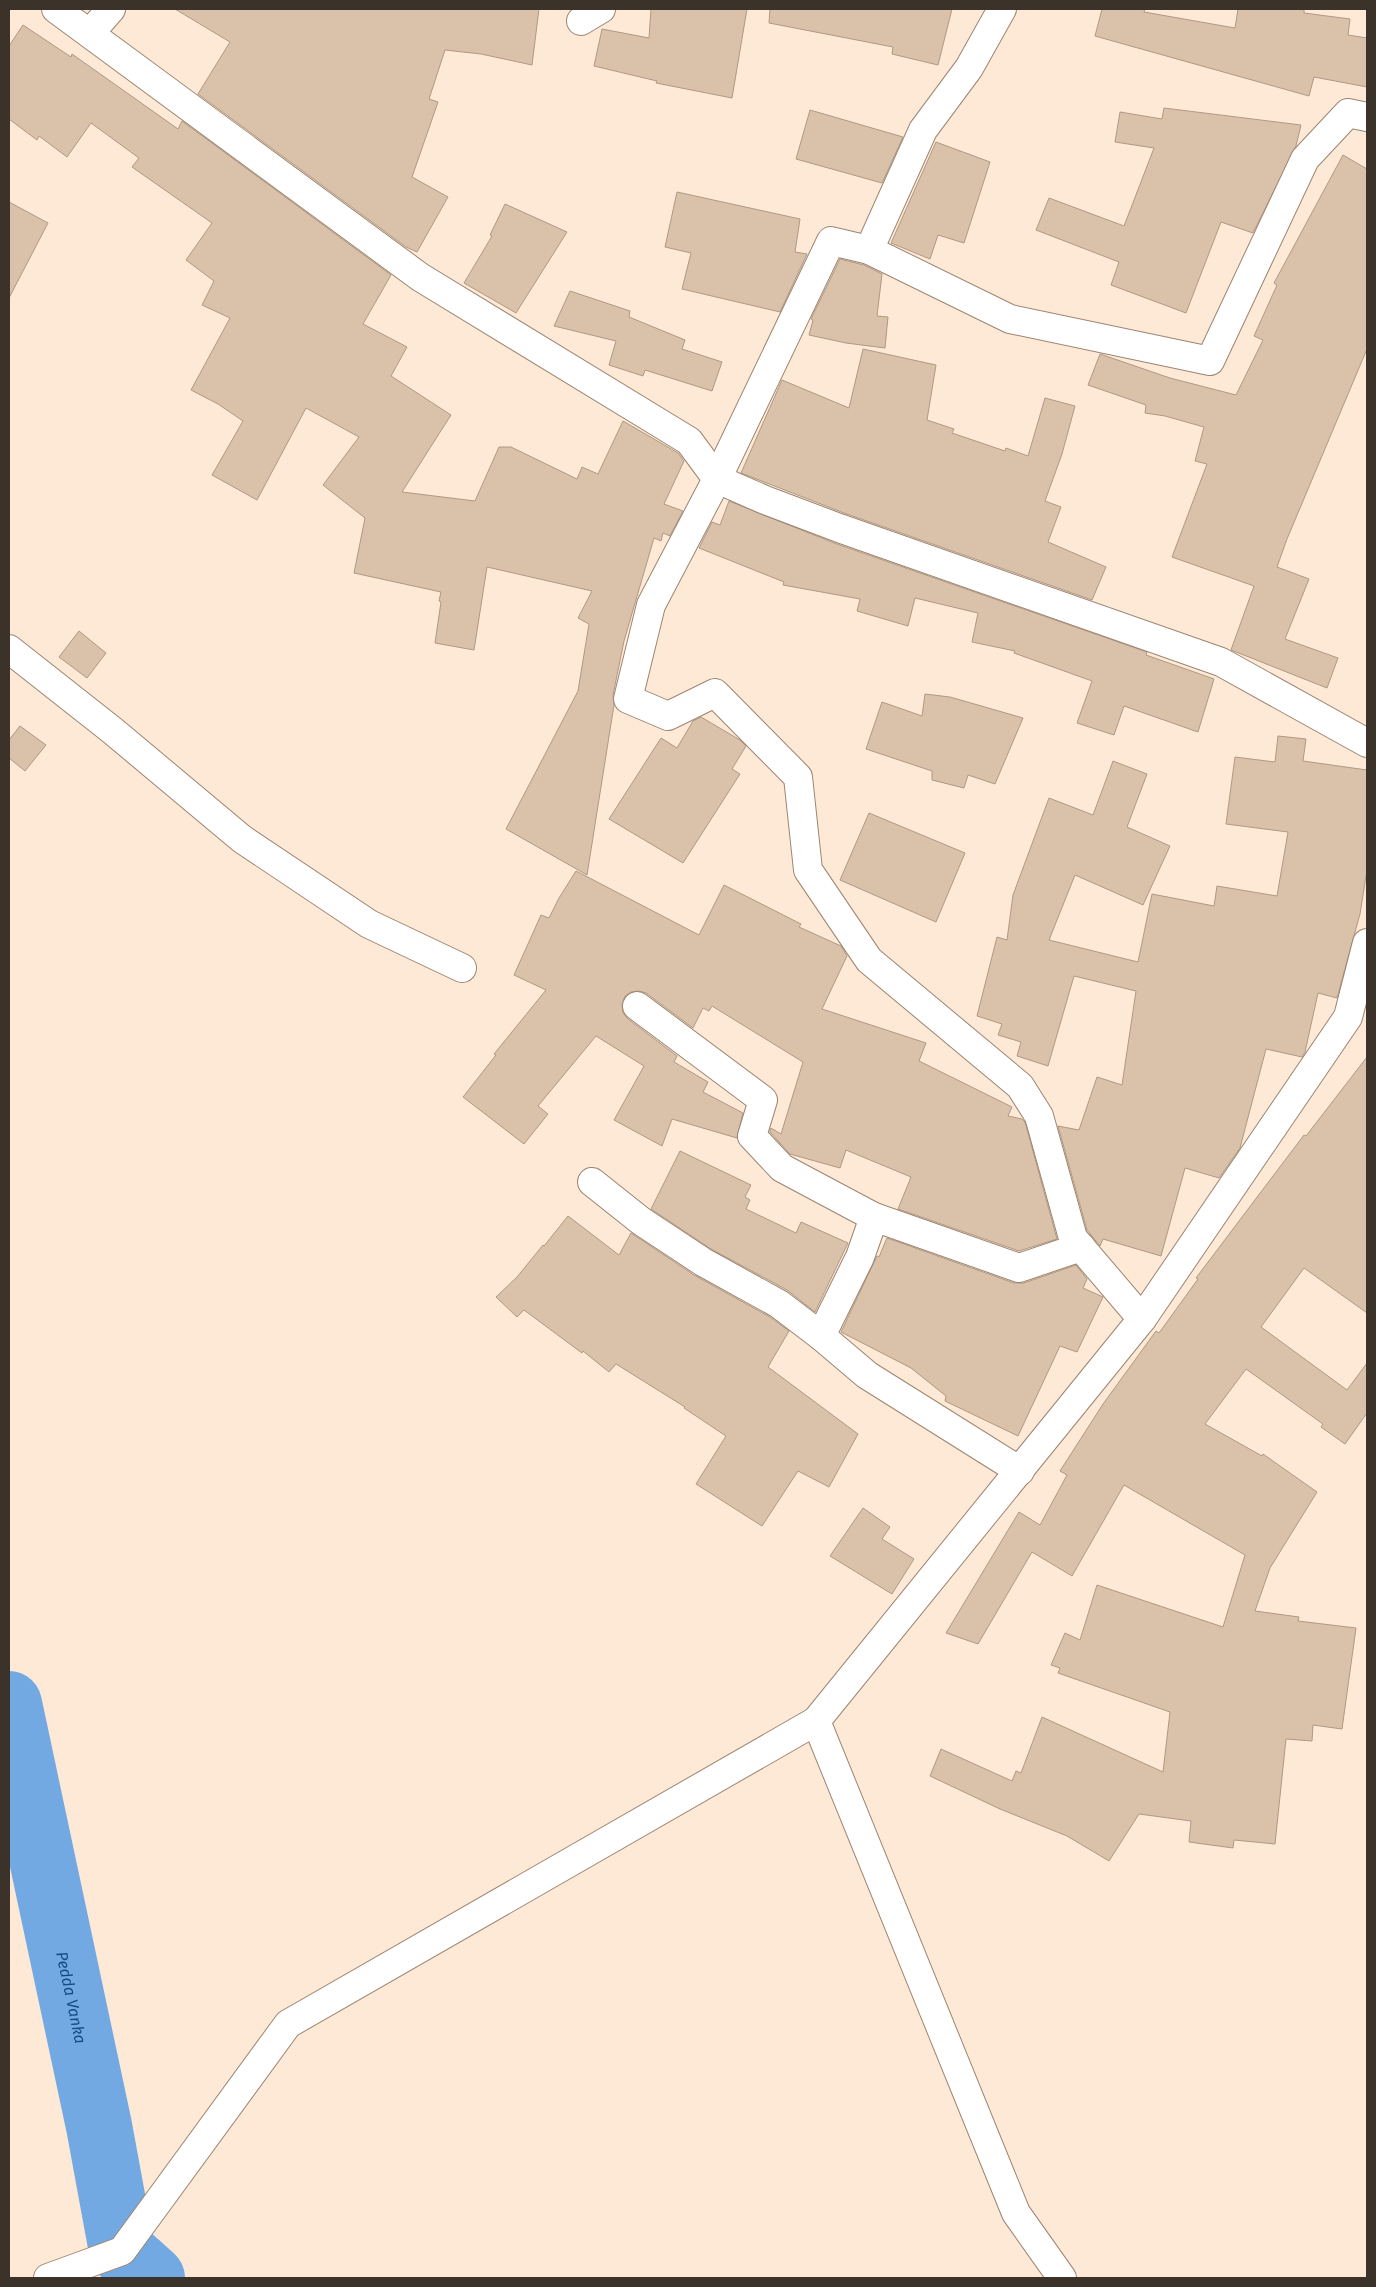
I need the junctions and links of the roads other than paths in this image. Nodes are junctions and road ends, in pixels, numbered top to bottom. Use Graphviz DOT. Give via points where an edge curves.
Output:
graph roads {
  1 [pos="56,9"];
  2 [pos="111,9"];
  3 [pos="1002,9"];
  4 [pos="90,33"];
  5 [pos="1367,117"];
  6 [pos="869,250"];
  7 [pos="717,479"];
  8 [pos="9,649"];
  9 [pos="1367,743"];
  10 [pos="1367,943"];
  11 [pos="462,968"];
  12 [pos="637,1006"];
  13 [pos="592,1182"];
  14 [pos="874,1217"];
  15 [pos="1081,1247"];
  16 [pos="1142,1320"];
  17 [pos="821,1336"];
  18 [pos="1020,1470"];
  19 [pos="816,1721"];
  20 [pos="48,2278"];
  21 [pos="1062,2278"];
  1 -- 4 [label="street"];
  2 -- 4 [label="street"];
  3 -- 6 [label="street" via="969,68 923,130"];
  4 -- 7 [label="street" via="420,277 689,441"];
  5 -- 6 [label="street" via="1348,113 1305,159 1210,362 1010,318"];
  6 -- 7 [label="street" via="831,241"];
  7 -- 9 [label="street" via="839,528 1220,662"];
  7 -- 15 [label="street" via="651,605 628,699 668,716 715,694 798,777 808,870 869,960 1020,1086 1038,1116 1073,1238"];
  8 -- 11 [label="street" via="242,839 369,924"];
  10 -- 16 [label="street" via="1348,1017"];
  12 -- 14 [label="street" via="763,1100 752,1136 782,1168"];
  13 -- 17 [label="street" via="641,1221 703,1262 779,1304"];
  14 -- 15 [label="street" via="1019,1268"];
  14 -- 17 [label="street" via="860,1256"];
  15 -- 16 [label="street"];
  16 -- 18 [label="street"];
  17 -- 18 [label="street" via="867,1374"];
  18 -- 19 [label="street"];
  19 -- 20 [label="street" via="288,2024 122,2251"];
  19 -- 21 [label="street" via="1016,2213"];
}
